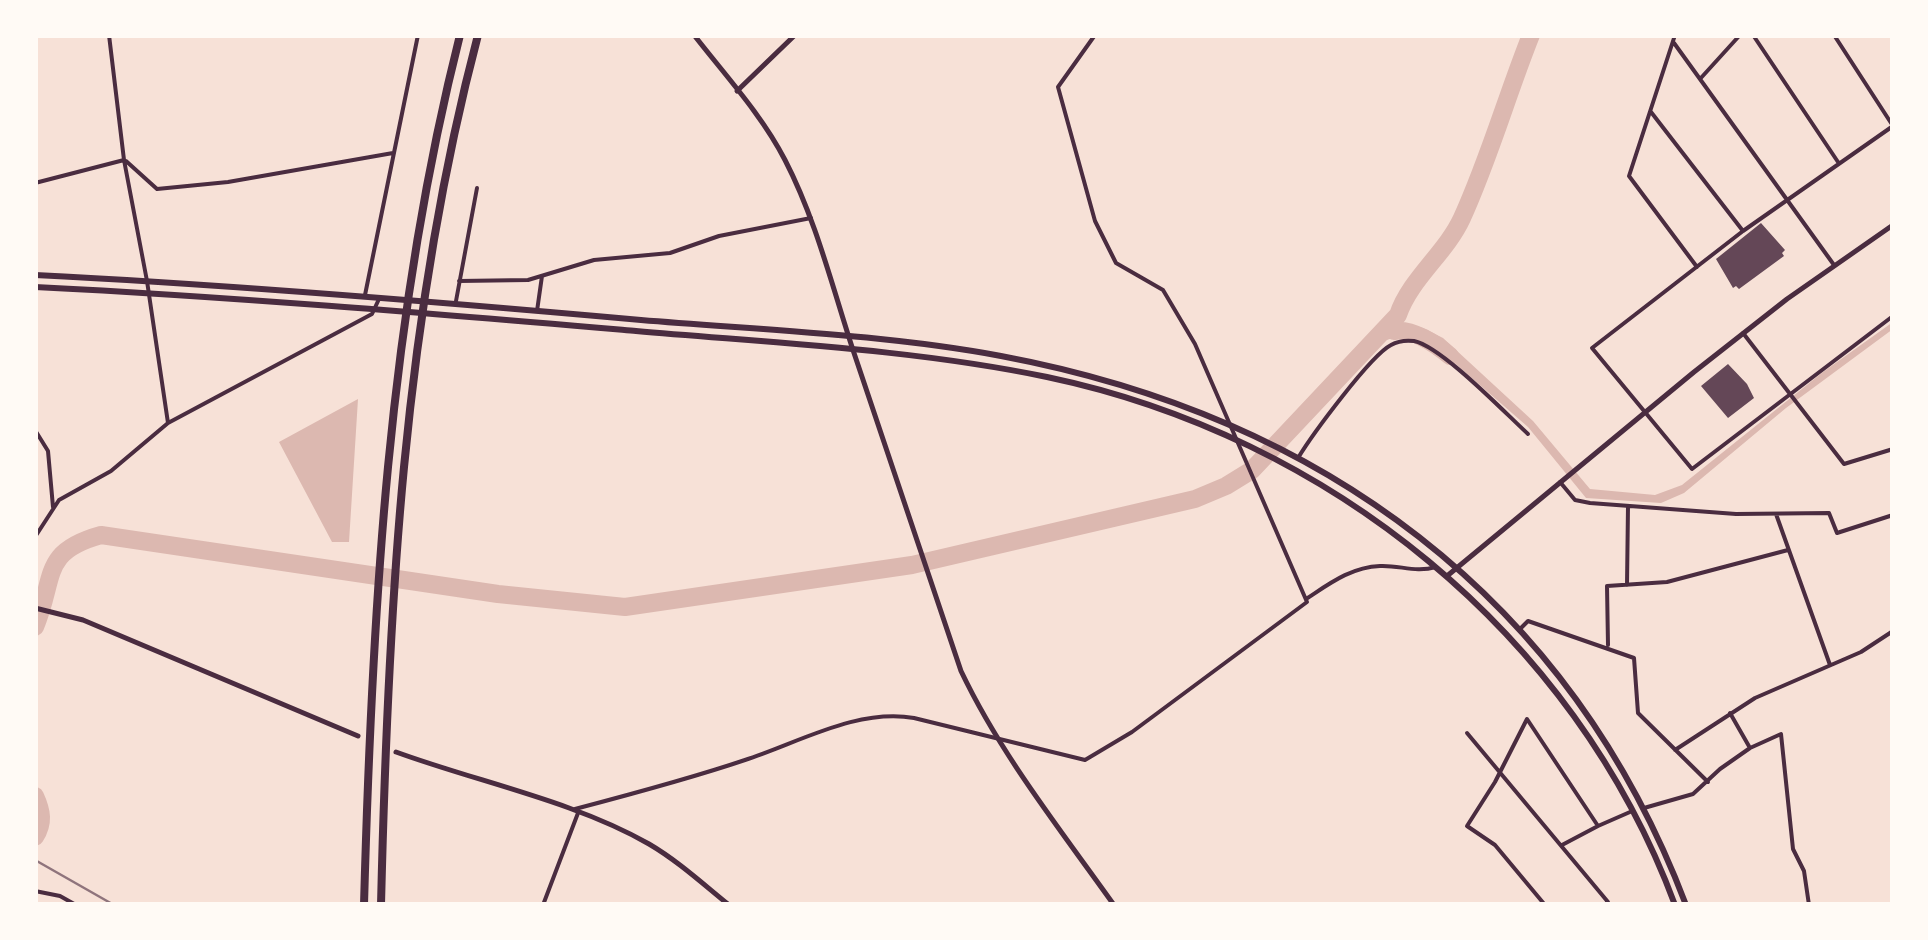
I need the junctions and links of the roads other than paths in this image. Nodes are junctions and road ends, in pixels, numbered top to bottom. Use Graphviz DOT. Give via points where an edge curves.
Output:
graph roads {
  1 [pos="110,35"];
  2 [pos="418,35"];
  3 [pos="460,35"];
  4 [pos="478,35"];
  5 [pos="694,35"];
  6 [pos="795,35"];
  7 [pos="1096,35"];
  8 [pos="1675,35"];
  9 [pos="1740,35"];
  10 [pos="1753,35"];
  11 [pos="1834,35"];
  12 [pos="1674,43"];
  13 [pos="1700,79"];
  14 [pos="737,91"];
  15 [pos="1651,112"];
  16 [pos="1893,126"];
  17 [pos="393,153"];
  18 [pos="124,160"];
  19 [pos="1838,162"];
  20 [pos="35,183"];
  21 [pos="477,188"];
  22 [pos="1786,199"];
  23 [pos="811,218"];
  24 [pos="1893,225"];
  25 [pos="1743,230"];
  26 [pos="1834,266"];
  27 [pos="1697,267"];
  28 [pos="35,275"];
  29 [pos="542,276"];
  30 [pos="147,281"];
  31 [pos="458,281"];
  32 [pos="35,287"];
  33 [pos="149,292"];
  34 [pos="365,298"];
  35 [pos="379,298"];
  36 [pos="456,304"];
  37 [pos="375,308"];
  38 [pos="537,311"];
  39 [pos="1893,316"];
  40 [pos="1743,333"];
  41 [pos="849,336"];
  42 [pos="854,350"];
  43 [pos="1790,392"];
  44 [pos="1644,412"];
  45 [pos="1228,422"];
  46 [pos="168,424"];
  47 [pos="35,430"];
  48 [pos="1528,434"];
  49 [pos="1235,438"];
  50 [pos="1893,449"];
  51 [pos="1296,456"];
  52 [pos="1562,481"];
  53 [pos="1628,506"];
  54 [pos="52,507"];
  55 [pos="1776,514"];
  56 [pos="1893,516"];
  57 [pos="35,536"];
  58 [pos="1788,550"];
  59 [pos="1436,567"];
  60 [pos="1458,567"];
  61 [pos="1447,576"];
  62 [pos="1628,584"];
  63 [pos="1306,600"];
  64 [pos="35,608"];
  65 [pos="1520,629"];
  66 [pos="1893,631"];
  67 [pos="1608,646"];
  68 [pos="1830,665"];
  69 [pos="1730,713"];
  70 [pos="1468,733"];
  71 [pos="358,736"];
  72 [pos="997,738"];
  73 [pos="1750,748"];
  74 [pos="1675,750"];
  75 [pos="396,752"];
  76 [pos="1500,769"];
  77 [pos="1708,782"];
  78 [pos="1644,808"];
  79 [pos="574,811"];
  80 [pos="1633,811"];
  81 [pos="1598,826"];
  82 [pos="1562,845"];
  83 [pos="35,891"];
  84 [pos="719,897"];
  85 [pos="76,905"];
  86 [pos="364,905"];
  87 [pos="381,905"];
  88 [pos="543,905"];
  89 [pos="717,905"];
  90 [pos="729,905"];
  91 [pos="1114,905"];
  92 [pos="1545,905"];
  93 [pos="1604,905"];
  94 [pos="1674,905"];
  95 [pos="1686,905"];
  96 [pos="1809,905"];
  1 -- 18 [label="street"];
  2 -- 17 [label="street"];
  3 -- 86 [label="highway" via="410,285 380,545"];
  4 -- 87 [label="highway" via="420,330 396,546"];
  5 -- 14 [label="street"];
  6 -- 14 [label="street"];
  7 -- 45 [label="street" via="1058,87 1095,221 1116,262 1163,290"];
  8 -- 12 [label="street"];
  9 -- 13 [label="street"];
  10 -- 19 [label="street"];
  11 -- 16 [label="street"];
  12 -- 13 [label="street"];
  12 -- 15 [label="street"];
  13 -- 22 [label="street"];
  14 -- 23 [label="street" via="784,159"];
  15 -- 25 [label="street"];
  15 -- 27 [label="street" via="1628,176"];
  16 -- 19 [label="street"];
  17 -- 18 [label="street" via="158,189"];
  17 -- 34 [label="street"];
  18 -- 20 [label="street"];
  18 -- 30 [label="street"];
  19 -- 22 [label="street"];
  21 -- 31 [label="street"];
  22 -- 25 [label="street"];
  22 -- 26 [label="street"];
  23 -- 29 [label="street"];
  23 -- 41 [label="street"];
  24 -- 26 [label="street"];
  25 -- 27 [label="street"];
  26 -- 40 [label="street"];
  27 -- 44 [label="street" via="1592,348"];
  28 -- 30 [label="highway"];
  29 -- 31 [label="street"];
  29 -- 38 [label="street"];
  30 -- 33 [label="street"];
  30 -- 34 [label="highway"];
  31 -- 36 [label="street"];
  32 -- 33 [label="highway"];
  33 -- 37 [label="highway"];
  33 -- 46 [label="street"];
  34 -- 35 [label="highway"];
  35 -- 36 [label="highway"];
  35 -- 37 [label="street"];
  36 -- 38 [label="highway"];
  37 -- 42 [label="highway"];
  37 -- 46 [label="street"];
  38 -- 41 [label="highway"];
  39 -- 43 [label="street"];
  40 -- 43 [label="street"];
  40 -- 44 [label="street"];
  41 -- 42 [label="street"];
  41 -- 45 [label="highway" via="1049,366"];
  42 -- 49 [label="highway" via="1049,377 1143,402"];
  42 -- 72 [label="street" via="961,671"];
  43 -- 44 [label="street" via="1692,469"];
  43 -- 50 [label="street" via="1844,464"];
  44 -- 52 [label="street"];
  45 -- 49 [label="street"];
  45 -- 51 [label="highway"];
  46 -- 54 [label="street"];
  47 -- 54 [label="street" via="48,451"];
  48 -- 51 [label="street" via="1442,357 1401,341 1374,361"];
  49 -- 59 [label="highway" via="1354,504"];
  49 -- 63 [label="street"];
  51 -- 60 [label="highway" via="1384,510"];
  52 -- 53 [label="street" via="1575,500"];
  52 -- 60 [label="street"];
  53 -- 55 [label="street"];
  53 -- 62 [label="street"];
  54 -- 57 [label="street"];
  55 -- 56 [label="street" via="1829,513 1836,533"];
  55 -- 58 [label="street"];
  58 -- 62 [label="street" via="1667,582"];
  58 -- 68 [label="street"];
  59 -- 61 [label="highway"];
  59 -- 63 [label="street" via="1358,570"];
  60 -- 61 [label="street"];
  60 -- 65 [label="highway"];
  61 -- 80 [label="highway" via="1538,669"];
  62 -- 67 [label="street" via="1606,586"];
  63 -- 72 [label="street" via="1085,760"];
  64 -- 71 [label="street" via="83,620"];
  65 -- 67 [label="street" via="1528,621"];
  65 -- 78 [label="highway" via="1591,720"];
  66 -- 68 [label="street"];
  67 -- 74 [label="street" via="1634,658 1638,713"];
  68 -- 69 [label="street"];
  69 -- 73 [label="street"];
  69 -- 74 [label="street"];
  70 -- 76 [label="street"];
  72 -- 79 [label="street" via="904,716 866,719"];
  72 -- 91 [label="street"];
  73 -- 77 [label="street"];
  73 -- 96 [label="street" via="1781,734 1793,849"];
  74 -- 77 [label="street"];
  75 -- 79 [label="street"];
  76 -- 81 [label="street" via="1527,719"];
  76 -- 82 [label="street"];
  76 -- 92 [label="street" via="1467,826 1496,844"];
  77 -- 78 [label="street" via="1694,794"];
  78 -- 80 [label="street"];
  78 -- 95 [label="highway"];
  79 -- 84 [label="street" via="646,842"];
  79 -- 88 [label="street"];
  80 -- 81 [label="street"];
  80 -- 94 [label="highway"];
  81 -- 82 [label="street"];
  82 -- 93 [label="street"];
  83 -- 85 [label="street"];
  84 -- 89 [label="street"];
  84 -- 90 [label="street"];
}
